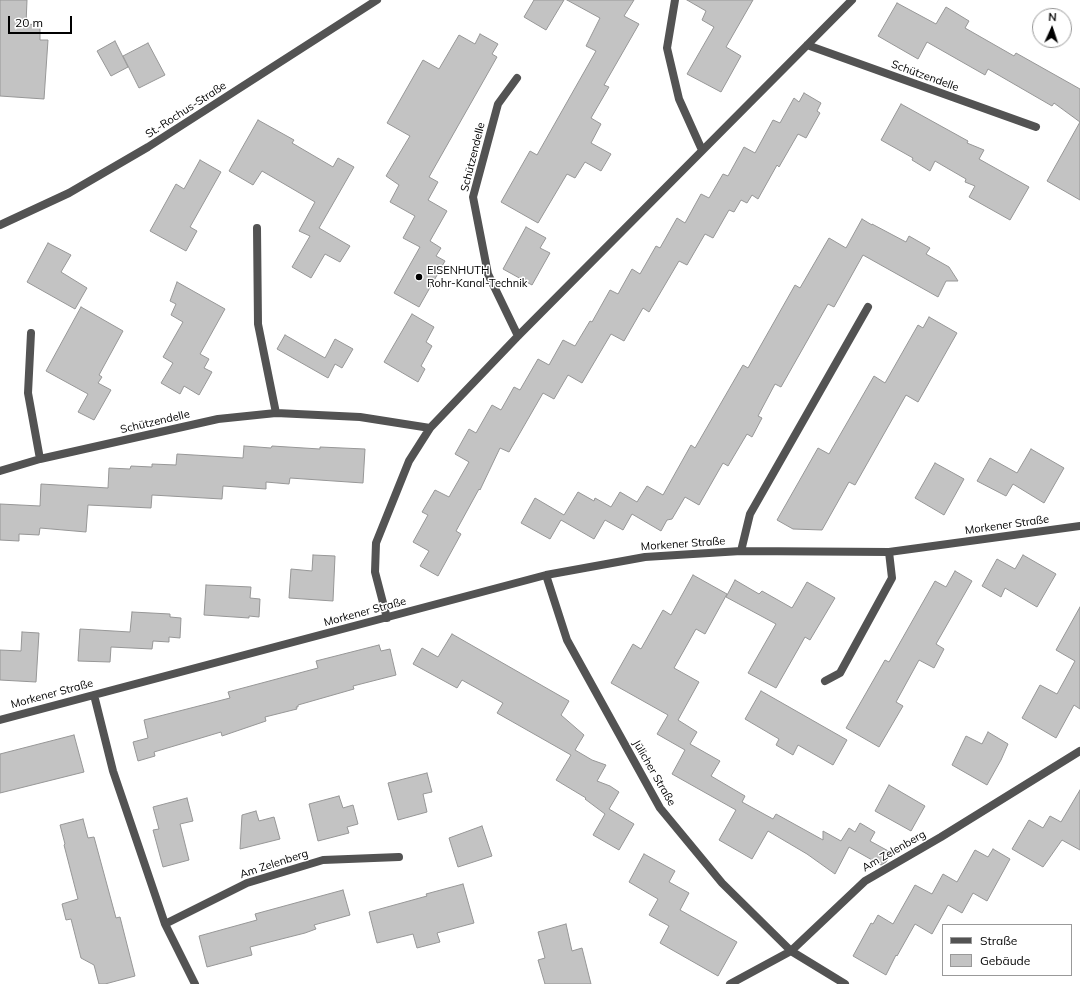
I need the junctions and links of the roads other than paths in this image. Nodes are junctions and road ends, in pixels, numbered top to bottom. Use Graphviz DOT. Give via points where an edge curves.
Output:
graph roads {
  1 [pos="377,0"];
  2 [pos="675,0"];
  3 [pos="852,0"];
  4 [pos="807,45"];
  5 [pos="517,78"];
  6 [pos="1036,127"];
  7 [pos="702,150"];
  8 [pos="0,225"];
  9 [pos="257,228"];
  10 [pos="868,307"];
  11 [pos="31,333"];
  12 [pos="518,336"];
  13 [pos="276,413"];
  14 [pos="430,428"];
  15 [pos="40,459"];
  16 [pos="0,471"];
  17 [pos="1080,526"];
  18 [pos="741,551"];
  19 [pos="889,552"];
  20 [pos="546,575"];
  21 [pos="387,618"];
  22 [pos="826,681"];
  23 [pos="94,695"];
  24 [pos="0,720"];
  25 [pos="1080,751"];
  26 [pos="399,857"];
  27 [pos="165,924"];
  28 [pos="791,951"];
  29 [pos="194,984"];
  30 [pos="730,984"];
  31 [pos="845,984"];
  1 -- 8 [label="street, St.-Rochus-Straße" via="148,147 69,193"];
  2 -- 7 [label="street" via="667,48 679,99"];
  3 -- 4 [label="street"];
  4 -- 6 [label="street, Schützendelle"];
  4 -- 7 [label="street"];
  5 -- 12 [label="street, Schützendelle" via="498,104 473,197 488,274"];
  7 -- 12 [label="street"];
  9 -- 13 [label="street" via="258,324"];
  10 -- 18 [label="street, Morkener Straße" via="750,514"];
  11 -- 15 [label="street" via="28,393"];
  12 -- 14 [label="street"];
  13 -- 14 [label="street, Schützendelle" via="360,417"];
  13 -- 15 [label="street, Schützendelle" via="218,419"];
  14 -- 21 [label="street" via="409,461 376,543 375,572"];
  15 -- 16 [label="street, Schützendelle"];
  17 -- 19 [label="street, Morkener Straße"];
  18 -- 19 [label="street, Morkener Straße"];
  18 -- 20 [label="street, Morkener Straße" via="645,557"];
  19 -- 22 [label="street" via="892,578 840,673"];
  20 -- 21 [label="street, Morkener Straße"];
  20 -- 28 [label="street, Jülicher Straße" via="567,640 660,808 722,883"];
  21 -- 23 [label="street, Morkener Straße"];
  23 -- 24 [label="street, Morkener Straße"];
  23 -- 27 [label="street" via="112,771"];
  25 -- 28 [label="street, Am Zelenberg" via="941,838 865,881"];
  26 -- 27 [label="street, Am Zelenberg" via="323,860 247,883"];
  27 -- 29 [label="street"];
  28 -- 30 [label="street, Am Zelenberg"];
  28 -- 31 [label="street, Jülicher Straße"];
}
